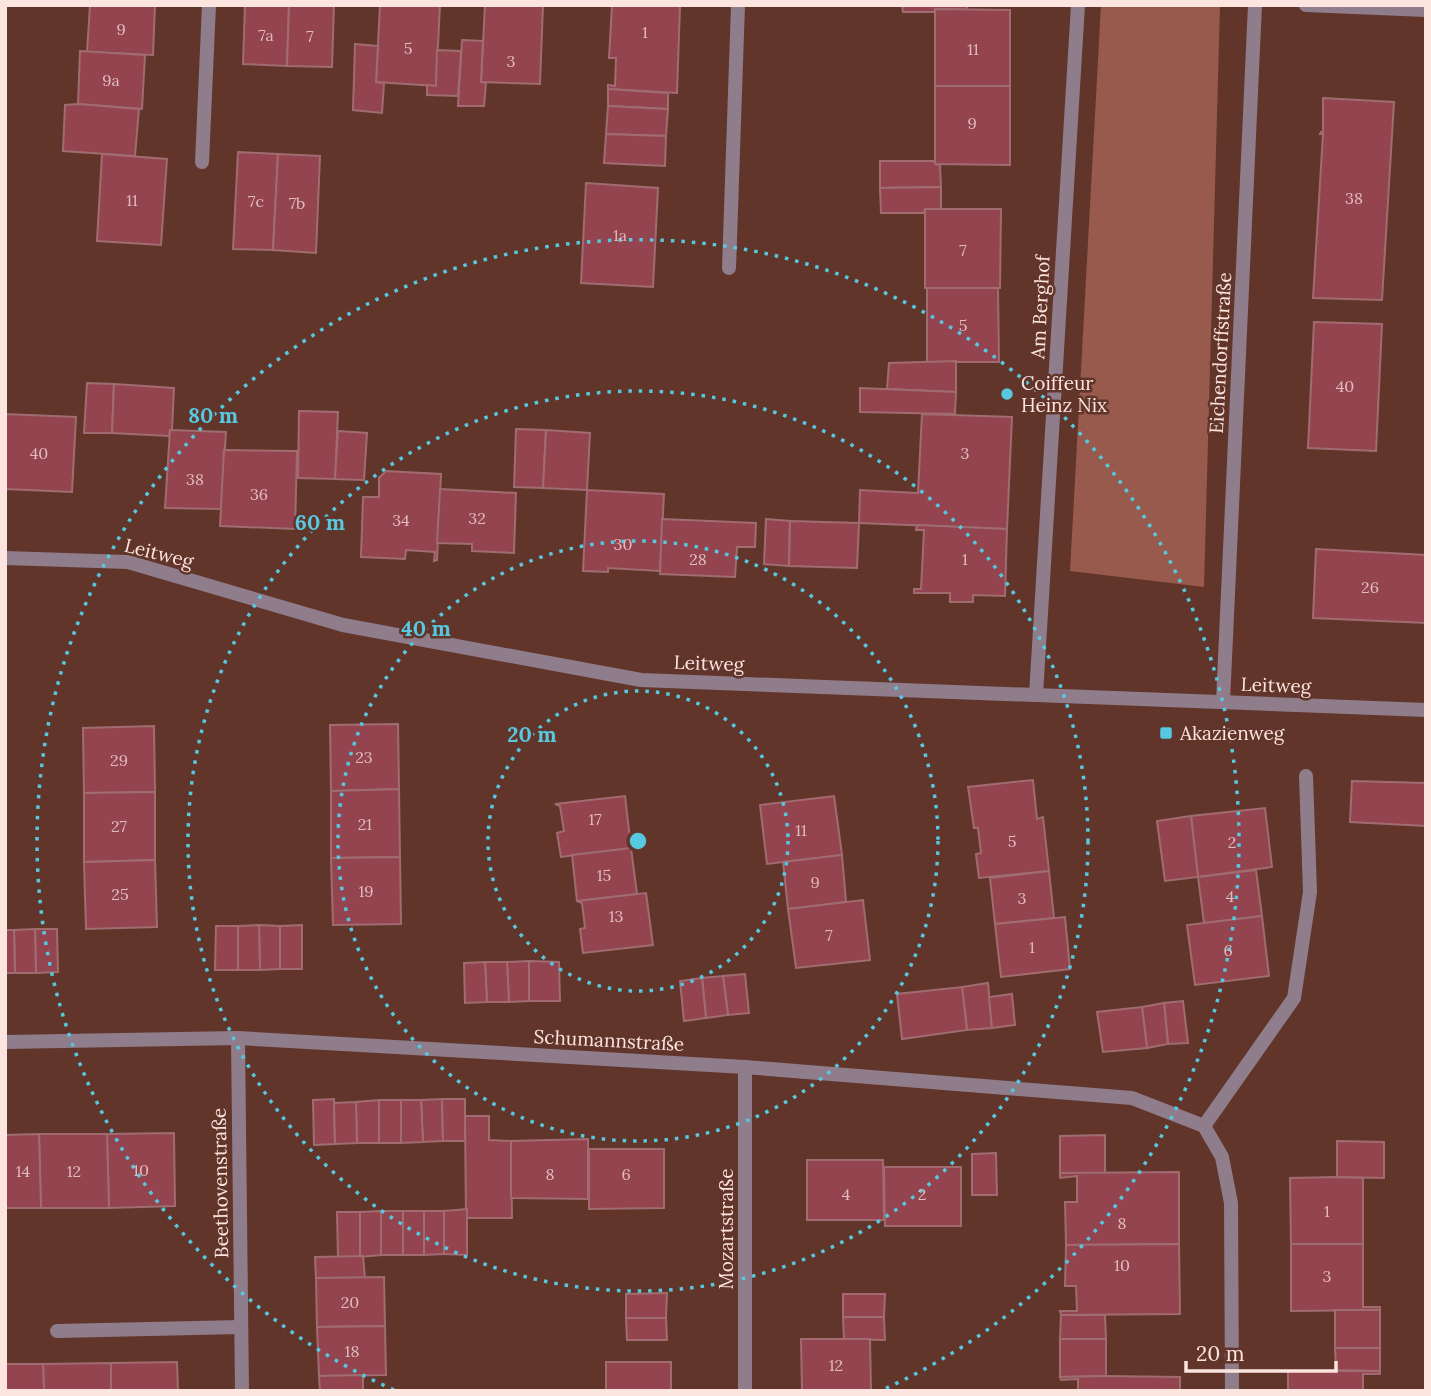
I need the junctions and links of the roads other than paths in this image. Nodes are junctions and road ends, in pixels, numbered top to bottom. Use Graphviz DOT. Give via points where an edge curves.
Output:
graph roads {
  1 [pos="209,5"];
  2 [pos="738,5"];
  3 [pos="1078,5"];
  4 [pos="1255,5"];
  5 [pos="1306,5"];
  6 [pos="1426,10"];
  7 [pos="202,162"];
  8 [pos="729,268"];
  9 [pos="5,558"];
  10 [pos="1036,695"];
  11 [pos="1223,702"];
  12 [pos="1426,710"];
  13 [pos="1306,776"];
  14 [pos="237,1038"];
  15 [pos="5,1042"];
  16 [pos="745,1066"];
  17 [pos="1204,1126"];
  18 [pos="241,1327"];
  19 [pos="57,1331"];
  20 [pos="242,1391"];
  21 [pos="745,1391"];
  22 [pos="1232,1391"];
  1 -- 7 [label="street"];
  2 -- 8 [label="street"];
  3 -- 10 [label="street, Am Berghof"];
  4 -- 11 [label="street, Eichendorffstraße"];
  5 -- 6 [label="street"];
  9 -- 10 [label="street, Leitweg" via="128,562 343,625 641,680"];
  10 -- 11 [label="street, Leitweg"];
  11 -- 12 [label="street, Leitweg"];
  13 -- 17 [label="street" via="1310,892 1294,998"];
  14 -- 15 [label="street, Schumannstraße"];
  14 -- 16 [label="street, Schumannstraße"];
  14 -- 18 [label="street, Beethovenstraße"];
  16 -- 17 [label="street, Schumannstraße" via="1132,1098"];
  16 -- 21 [label="street, Mozartstraße"];
  17 -- 22 [label="street" via="1222,1157 1231,1203"];
  18 -- 19 [label="street"];
  18 -- 20 [label="street, Beethovenstraße"];
}
